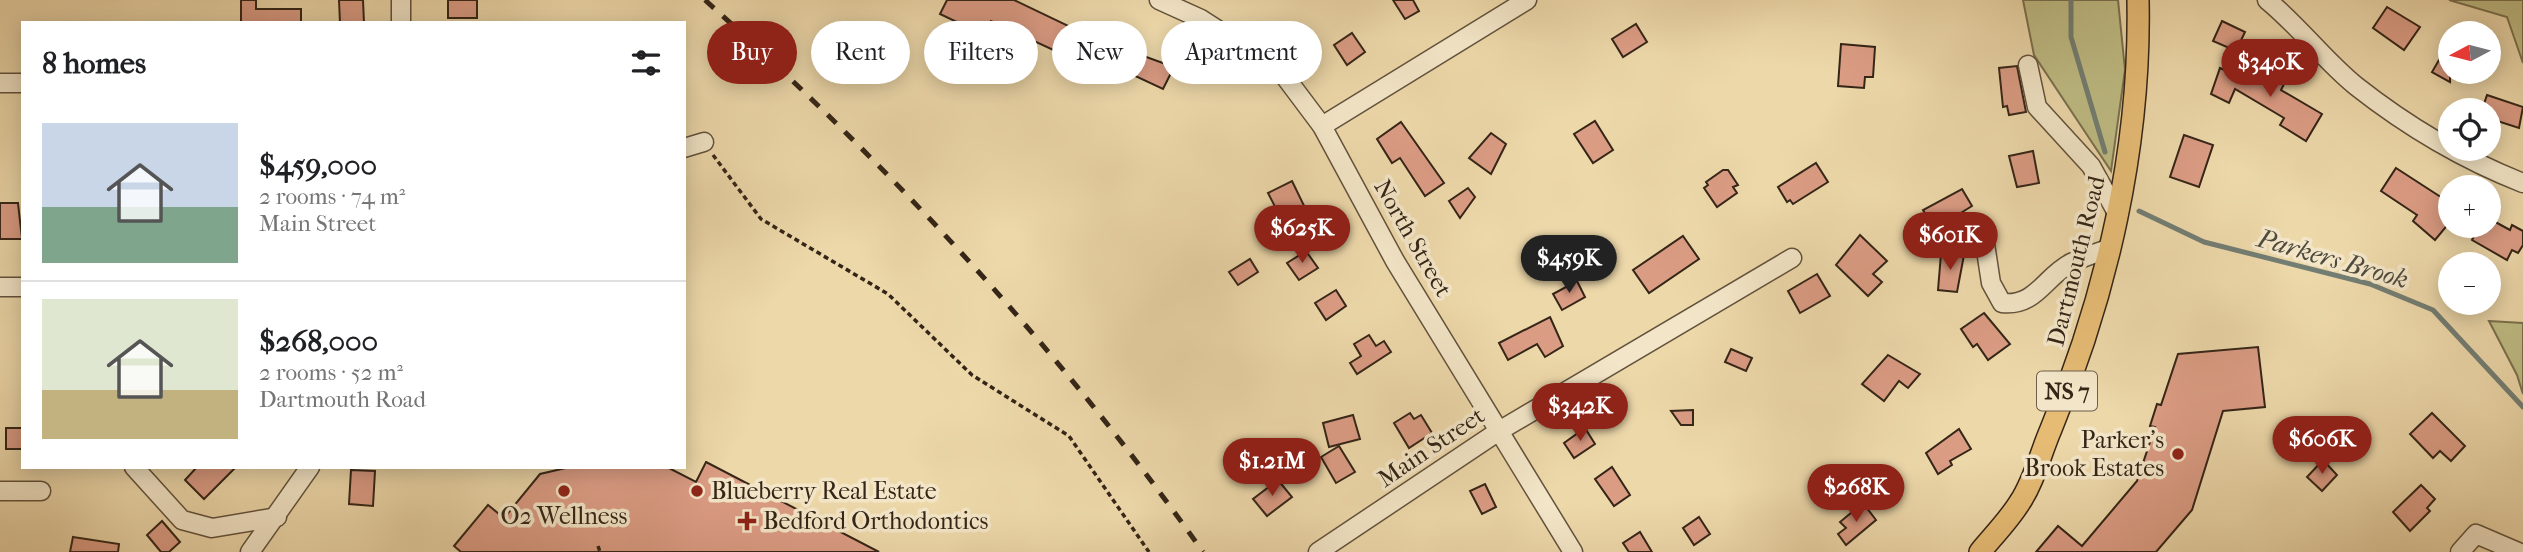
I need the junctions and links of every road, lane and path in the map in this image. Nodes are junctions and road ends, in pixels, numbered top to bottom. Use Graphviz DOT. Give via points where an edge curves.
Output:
graph roads {
  1 [pos="401,0"];
  2 [pos="1159,0"];
  3 [pos="1527,0"];
  4 [pos="2138,0"];
  5 [pos="2267,0"];
  6 [pos="401,21"];
  7 [pos="2028,65"];
  8 [pos="0,83"];
  9 [pos="21,83"];
  10 [pos="1322,126"];
  11 [pos="704,142"];
  12 [pos="686,147"];
  13 [pos="2523,183"];
  14 [pos="2117,213"];
  15 [pos="1983,231"];
  16 [pos="2108,249"];
  17 [pos="1792,258"];
  18 [pos="0,287"];
  19 [pos="21,287"];
  20 [pos="1499,431"];
  21 [pos="136,469"];
  22 [pos="309,469"];
  23 [pos="0,491"];
  24 [pos="41,491"];
  25 [pos="277,517"];
  26 [pos="598,546"];
  27 [pos="250,552"];
  28 [pos="600,552"];
  29 [pos="1149,552"];
  30 [pos="1318,552"];
  31 [pos="1573,552"];
  32 [pos="1980,552"];
  33 [pos="2460,552"];
  34 [pos="2518,552"];
  1 -- 6 [label="street"];
  2 -- 10 [label="street, North Street" via="1201,19 1280,70"];
  3 -- 10 [label="street"];
  4 -- 14 [label="main road, Dartmouth Road / NS 7" via="2133,133"];
  5 -- 13 [label="street" via="2355,85 2422,134 2475,164"];
  7 -- 14 [label="street" via="2037,107 2091,166"];
  8 -- 9 [label="street"];
  10 -- 20 [label="street, North Street" via="1395,261"];
  11 -- 12 [label="street"];
  11 -- 29 [label="path" via="761,219 888,294 972,375 1069,436"];
  14 -- 16 [label="main road, Dartmouth Road / NS 7"];
  15 -- 16 [label="street" via="1992,283 2001,303 2014,304 2034,296 2069,264"];
  16 -- 32 [label="main road, Dartmouth Road / NS 7" via="2069,385 2021,501"];
  17 -- 20 [label="street, Main Street"];
  18 -- 19 [label="street"];
  20 -- 30 [label="street, Main Street"];
  20 -- 31 [label="street, North Street"];
  21 -- 25 [label="street" via="182,520 212,528"];
  22 -- 25 [label="street"];
  23 -- 24 [label="street"];
  25 -- 27 [label="street"];
  26 -- 28 [label="path"];
  33 -- 34 [label="street" via="2476,534"];
}
